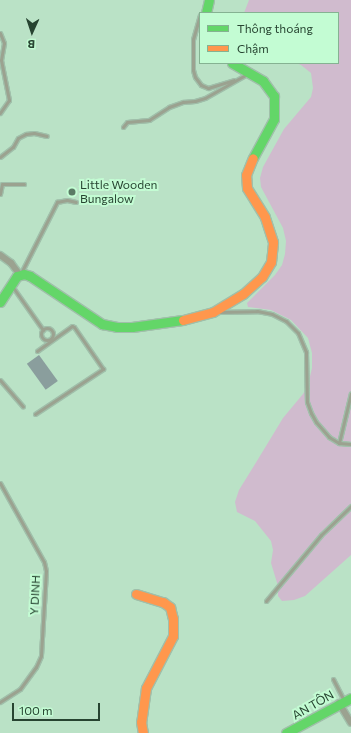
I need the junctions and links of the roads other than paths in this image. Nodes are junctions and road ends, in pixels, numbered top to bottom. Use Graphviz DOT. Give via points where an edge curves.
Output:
graph roads {
  1 [pos="209,1"];
  2 [pos="202,12"];
  3 [pos="206,12"];
  4 [pos="199,20"];
  5 [pos="0,33"];
  6 [pos="234,64"];
  7 [pos="249,73"];
  8 [pos="236,80"];
  9 [pos="0,113"];
  10 [pos="123,127"];
  11 [pos="47,136"];
  12 [pos="0,157"];
  13 [pos="24,184"];
  14 [pos="0,194"];
  15 [pos="76,202"];
  16 [pos="0,255"];
  17 [pos="20,275"];
  18 [pos="11,284"];
  19 [pos="3,295"];
  20 [pos="0,302"];
  21 [pos="213,312"];
  22 [pos="43,330"];
  23 [pos="51,340"];
  24 [pos="37,351"];
  25 [pos="0,380"];
  26 [pos="351,393"];
  27 [pos="23,406"];
  28 [pos="35,414"];
  29 [pos="339,443"];
  30 [pos="351,444"];
  31 [pos="0,483"];
  32 [pos="351,506"];
  33 [pos="136,594"];
  34 [pos="266,601"];
  35 [pos="333,679"];
  36 [pos="345,700"];
  37 [pos="0,702"];
  38 [pos="351,723"];
  39 [pos="143,733"];
  40 [pos="286,733"];
  1 -- 2 [label="lane"];
  1 -- 3 [label="main road"];
  4 -- 8 [label="lane" via="193,39 195,77 201,85 208,88"];
  5 -- 9 [label="lane" via="4,43 0,60 9,100"];
  6 -- 7 [label="main road"];
  7 -- 8 [label="lane"];
  7 -- 21 [label="main road" via="263,81 274,96 274,119 246,174 247,188 270,229 273,251 271,262 262,277 243,294"];
  8 -- 10 [label="lane" via="206,98 182,102 149,120 127,122"];
  11 -- 12 [label="lane" via="26,134 18,138 13,147"];
  13 -- 14 [label="lane" via="2,184"];
  15 -- 17 [label="lane" via="57,202"];
  16 -- 17 [label="street" via="11,263"];
  17 -- 18 [label="main road"];
  17 -- 21 [label="main road" via="30,276 102,324 117,327 184,320"];
  18 -- 19 [label="main road"];
  18 -- 22 [label="lane"];
  19 -- 20 [label="main road"];
  21 -- 29 [label="lane" via="257,311 286,321 298,333 306,352 306,402 316,422 329,438"];
  22 -- 23 [label="lane" via="42,339"];
  22 -- 23 [label="lane" via="52,331"];
  23 -- 24 [label="lane"];
  23 -- 28 [label="lane" via="74,326 103,369"];
  25 -- 27 [label="lane"];
  26 -- 29 [label="lane"];
  29 -- 30 [label="lane"];
  31 -- 37 [label="lane, Y DINH" via="44,562 46,571 41,656 20,689"];
  32 -- 34 [label="lane" via="321,535"];
  33 -- 39 [label="main road" via="163,602 170,607 173,619 173,636 146,688 141,722"];
  35 -- 36 [label="lane"];
  36 -- 38 [label="street"];
  36 -- 40 [label="main road, AN TÔN"];
}
